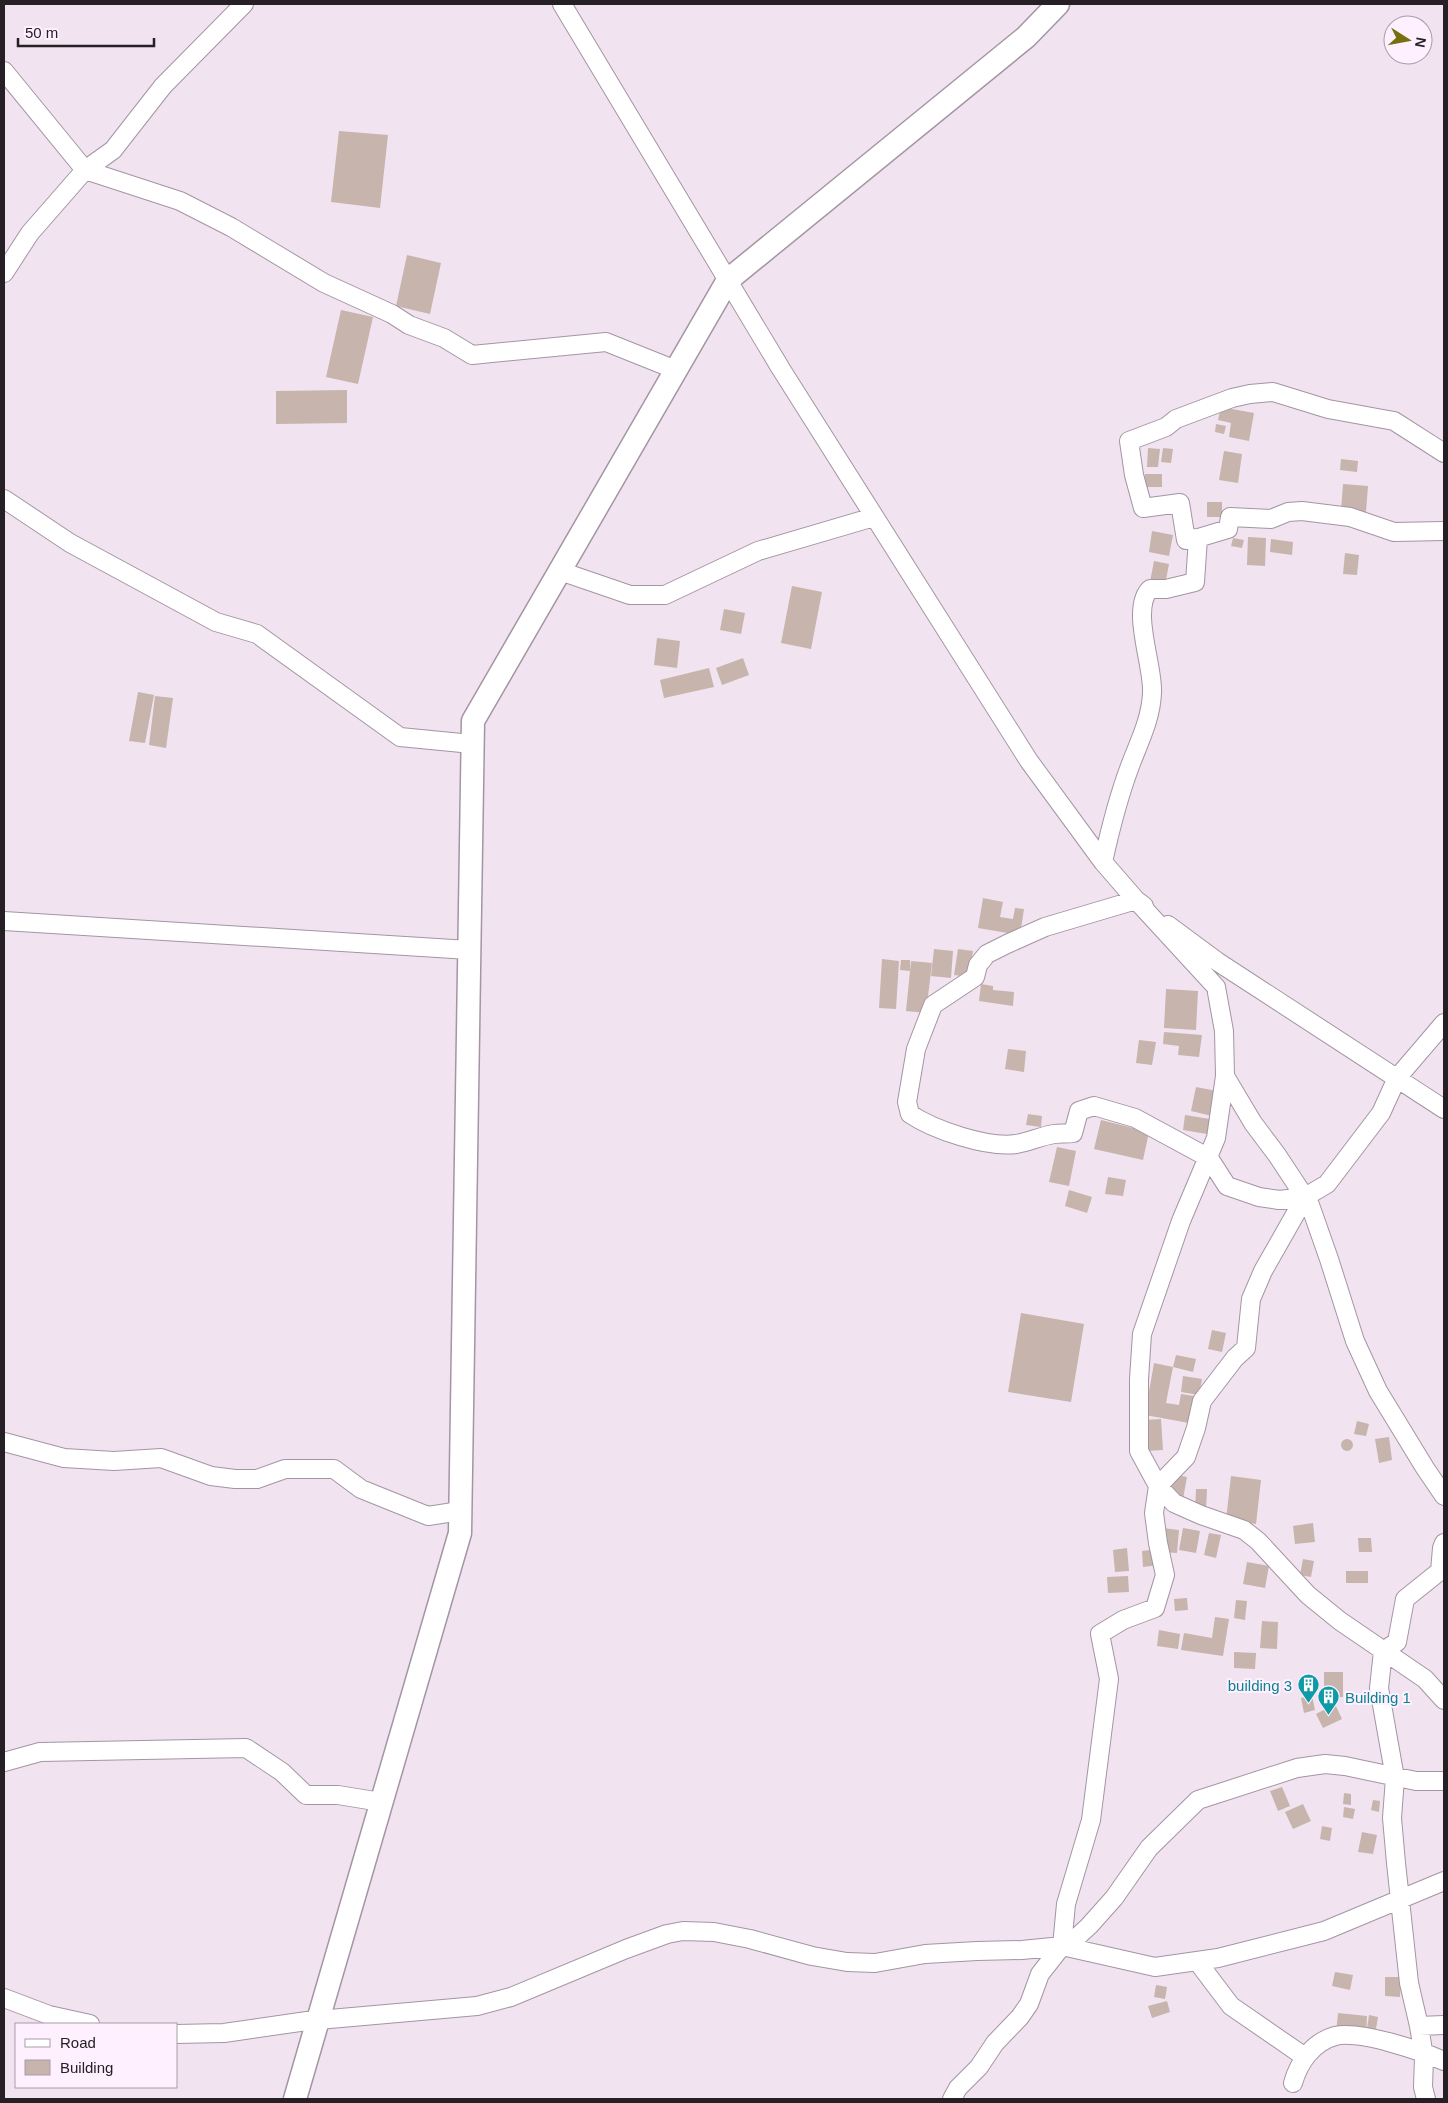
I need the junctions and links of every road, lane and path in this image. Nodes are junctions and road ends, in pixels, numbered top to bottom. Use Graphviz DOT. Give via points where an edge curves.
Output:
graph roads {
  1 [pos="244,4"];
  2 [pos="562,4"];
  3 [pos="1058,4"];
  4 [pos="4,71"];
  5 [pos="85,170"];
  6 [pos="4,273"];
  7 [pos="728,280"];
  8 [pos="676,370"];
  9 [pos="1444,453"];
  10 [pos="4,499"];
  11 [pos="874,517"];
  12 [pos="1444,530"];
  13 [pos="1198,538"];
  14 [pos="560,571"];
  15 [pos="472,744"];
  16 [pos="1102,862"];
  17 [pos="1136,900"];
  18 [pos="4,921"];
  19 [pos="469,950"];
  20 [pos="1444,1023"];
  21 [pos="1225,1076"];
  22 [pos="1397,1078"];
  23 [pos="1444,1109"];
  24 [pos="1208,1158"];
  25 [pos="1304,1197"];
  26 [pos="4,1442"];
  27 [pos="1158,1486"];
  28 [pos="1444,1496"];
  29 [pos="460,1511"];
  30 [pos="1444,1543"];
  31 [pos="1383,1651"];
  32 [pos="1444,1700"];
  33 [pos="4,1762"];
  34 [pos="1395,1778"];
  35 [pos="1444,1781"];
  36 [pos="381,1802"];
  37 [pos="1444,1881"];
  38 [pos="1400,1900"];
  39 [pos="1062,1946"];
  40 [pos="1196,1961"];
  41 [pos="4,1998"];
  42 [pos="318,2020"];
  43 [pos="85,2023"];
  44 [pos="1444,2025"];
  45 [pos="1419,2026"];
  46 [pos="178,2034"];
  47 [pos="1423,2052"];
  48 [pos="1305,2057"];
  49 [pos="1444,2061"];
  50 [pos="1294,2083"];
  51 [pos="295,2099"];
  52 [pos="952,2099"];
  53 [pos="1426,2099"];
  1 -- 5 [label="street" via="162,86 113,150"];
  2 -- 7 [label="street"];
  3 -- 7 [label="main road" via="1026,37"];
  4 -- 5 [label="street"];
  5 -- 6 [label="street" via="30,233"];
  5 -- 8 [label="street" via="180,201 231,227 324,283 409,325 444,338 472,355 606,342"];
  7 -- 8 [label="main road"];
  7 -- 11 [label="street"];
  8 -- 14 [label="main road"];
  9 -- 13 [label="street" via="1394,421 1328,409 1273,392 1232,398 1129,441 1134,475 1144,508 1180,503 1186,540"];
  10 -- 15 [label="street" via="70,543 216,622 257,634 400,737"];
  11 -- 14 [label="street" via="758,551 666,595 630,594"];
  11 -- 16 [label="street" via="1029,761"];
  12 -- 13 [label="street" via="1394,532 1350,517 1302,511 1288,512 1271,520 1230,517 1228,529"];
  13 -- 16 [label="street" via="1194,582 1166,589 1150,588 1146,592 1142,610 1143,636 1150,666 1150,710 1115,810"];
  14 -- 15 [label="main road" via="473,721"];
  15 -- 19 [label="main road"];
  16 -- 17 [label="street"];
  17 -- 21 [label="street" via="1216,987 1224,1031"];
  17 -- 22 [label="street" via="1218,962"];
  17 -- 24 [label="street" via="1045,927 987,954 978,965 975,977 934,1005 916,1049 907,1102 910,1114 920,1121 976,1141 1014,1144 1073,1133 1078,1111 1094,1106 1135,1118"];
  18 -- 19 [label="street"];
  19 -- 29 [label="main road"];
  20 -- 22 [label="street"];
  21 -- 24 [label="street" via="1216,1138"];
  21 -- 25 [label="street"];
  22 -- 23 [label="street"];
  22 -- 25 [label="street" via="1380,1113 1327,1184"];
  24 -- 25 [label="street" via="1227,1186 1279,1200"];
  24 -- 27 [label="street" via="1181,1221 1142,1334 1139,1451"];
  25 -- 27 [label="street" via="1263,1270 1251,1299 1246,1348 1202,1401 1186,1457"];
  25 -- 28 [label="street" via="1310,1205 1355,1341 1378,1391"];
  26 -- 29 [label="street" via="64,1458 114,1461 161,1458 211,1476 235,1479 257,1479 285,1469 334,1469 361,1489 428,1516"];
  27 -- 31 [label="street" via="1174,1504 1244,1530 1308,1595"];
  27 -- 39 [label="street" via="1154,1514 1165,1575 1155,1608 1123,1620 1100,1634 1109,1679 1105,1718 1091,1820 1066,1904"];
  29 -- 36 [label="main road" via="460,1533"];
  30 -- 31 [label="street" via="1440,1571 1405,1599 1397,1642"];
  31 -- 32 [label="street" via="1425,1679"];
  31 -- 34 [label="street" via="1380,1700"];
  33 -- 36 [label="street" via="40,1752 246,1748 282,1772 306,1795 338,1795"];
  34 -- 35 [label="street"];
  34 -- 38 [label="street" via="1392,1818"];
  34 -- 39 [label="street" via="1325,1764 1297,1768 1198,1800 1149,1848 1114,1898 1089,1926"];
  36 -- 42 [label="main road"];
  37 -- 38 [label="street"];
  38 -- 40 [label="street" via="1324,1932"];
  38 -- 45 [label="street" via="1409,1983"];
  39 -- 40 [label="street" via="1155,1967"];
  39 -- 42 [label="street" via="925,1954 875,1963 812,1956 714,1932 684,1931 626,1949 511,1997 477,2006"];
  39 -- 52 [label="street" via="1040,1974 1029,2004 1020,2017 995,2042"];
  40 -- 48 [label="street" via="1231,2006"];
  41 -- 43 [label="street" via="49,2015"];
  42 -- 46 [label="street" via="224,2033"];
  42 -- 51 [label="main road"];
  44 -- 45 [label="street"];
  45 -- 47 [label="street"];
  47 -- 48 [label="street" via="1373,2039 1335,2036"];
  47 -- 49 [label="street"];
  47 -- 53 [label="street"];
  48 -- 50 [label="street" via="1297,2069"];
}
